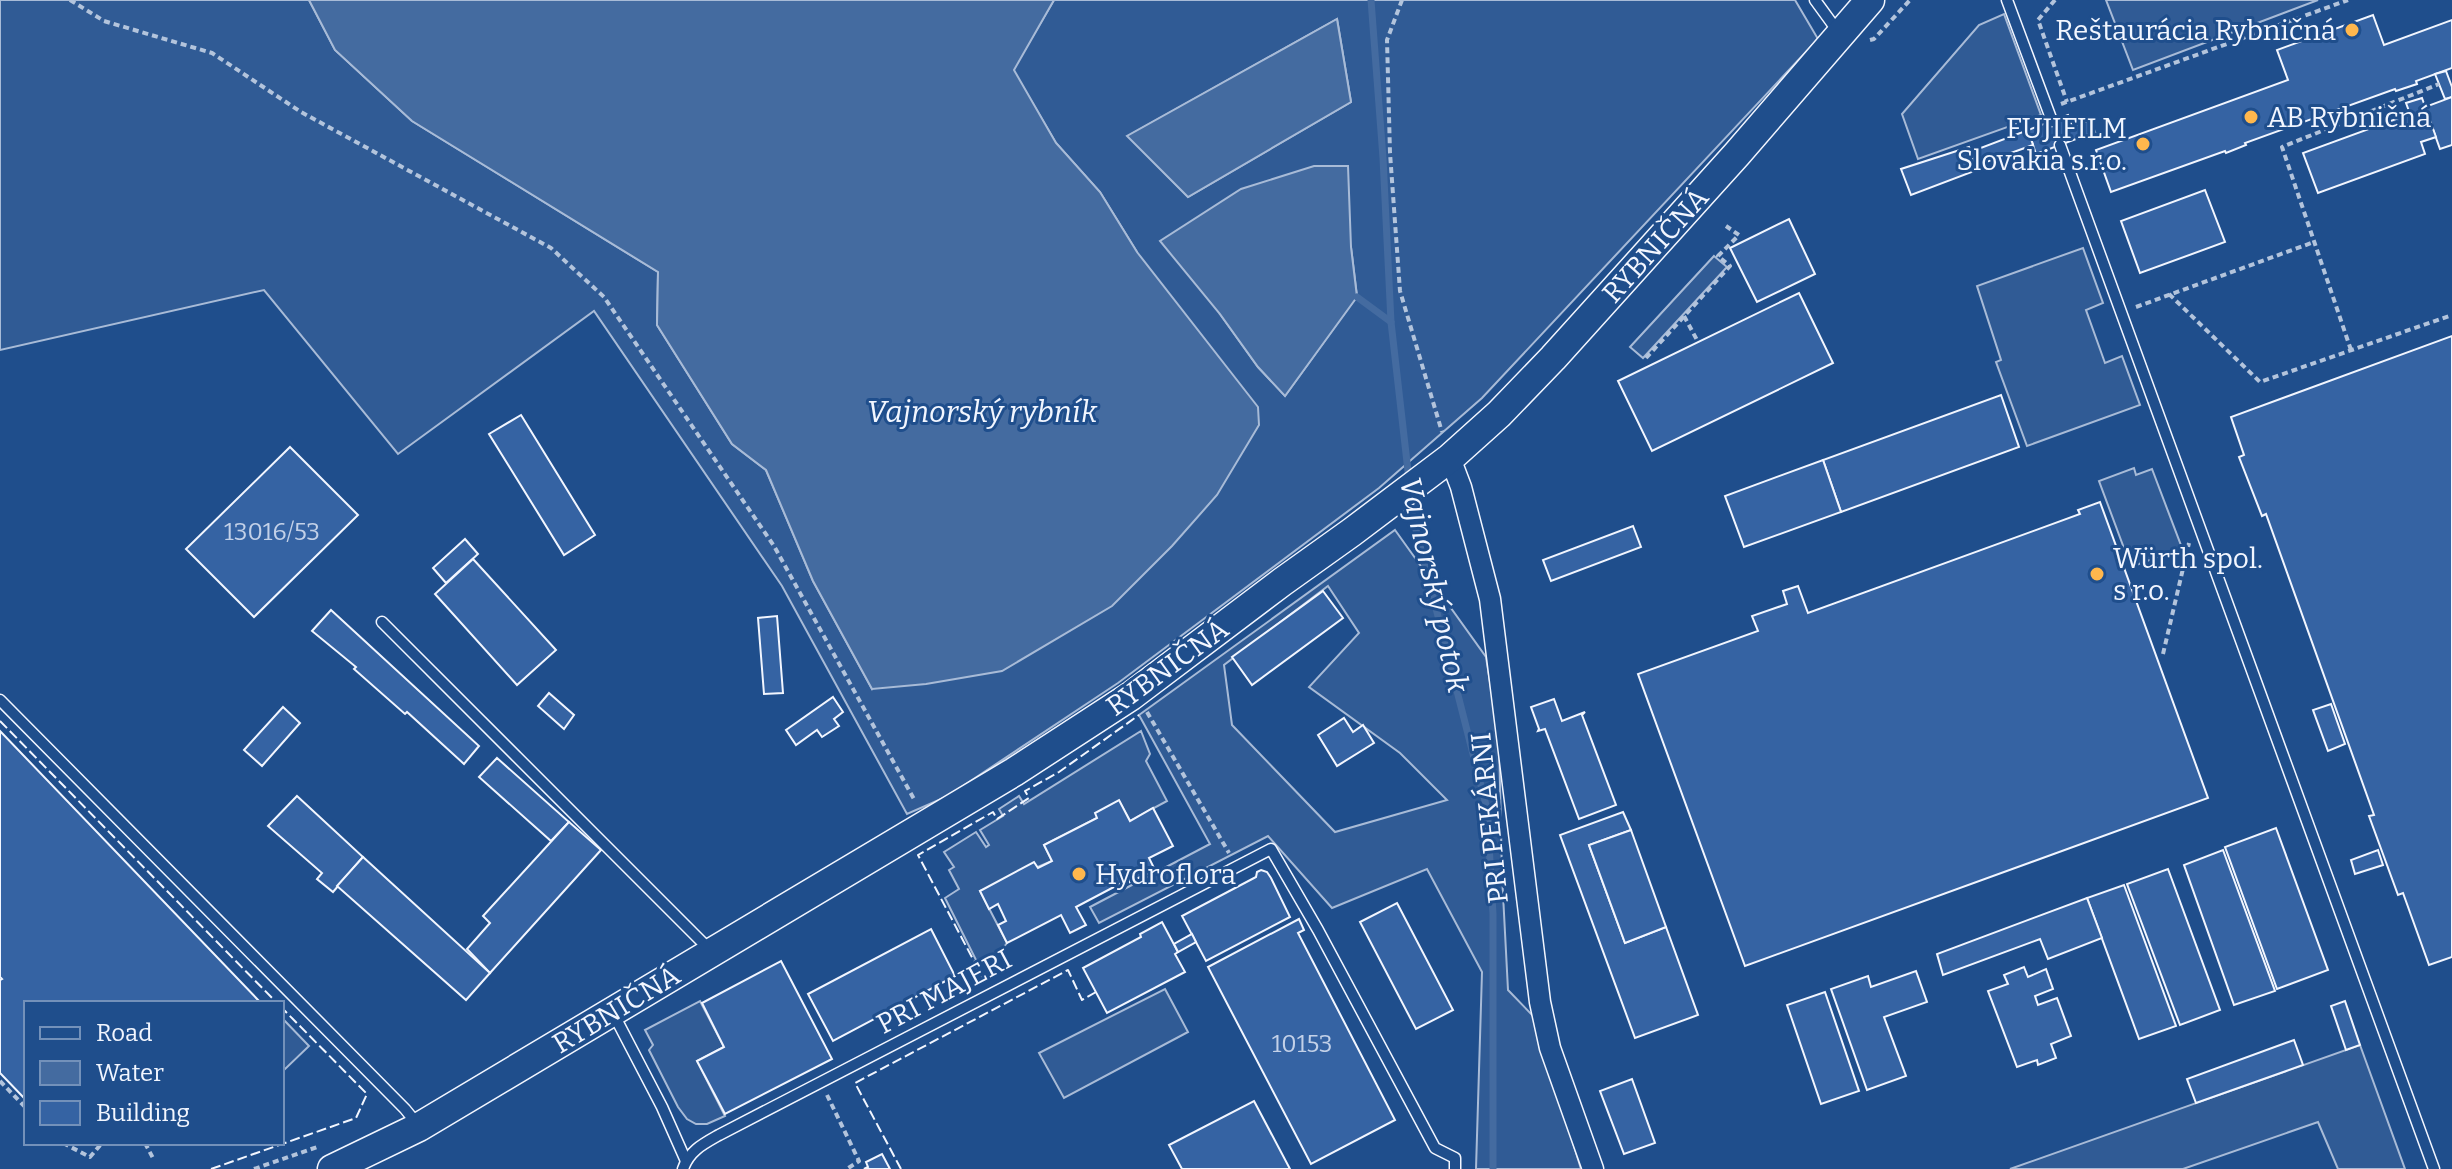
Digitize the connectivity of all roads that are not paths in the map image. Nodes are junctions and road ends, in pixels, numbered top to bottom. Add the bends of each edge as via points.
1 (1815, 0) edge
2 (1870, 0) edge
3 (2007, 0) edge
4 (1840, 35) junction
5 (2052, 121) dead end
6 (2060, 145) dead end
7 (1450, 458) junction
8 (382, 622) dead end
9 (0, 700) edge
10 (711, 952) junction
11 (612, 1011) junction
12 (419, 1127) junction
13 (685, 1165) edge
14 (332, 1169) edge
15 (1455, 1169) edge
16 (1593, 1169) edge
17 (2434, 1169) edge

1 - 4 lane
2 - 4 main road, RYBNIČNÁ
3 - 5 lane
4 - 7 main road, RYBNIČNÁ via 1553,358
6 - 17 lane
7 - 10 main road, RYBNIČNÁ via 1131,696 1014,772
7 - 16 street, PRI PEKÁRNI via 1492,611 1540,1002 1550,1048
8 - 10 lane
9 - 12 lane
10 - 11 main road, RYBNIČNÁ
11 - 12 main road, RYBNIČNÁ
11 - 13 lane via 662,1107
12 - 14 main road, RYBNIČNÁ
13 - 15 lane, PRI MAJERI via 696,1148 1271,849 1435,1148 1455,1158

